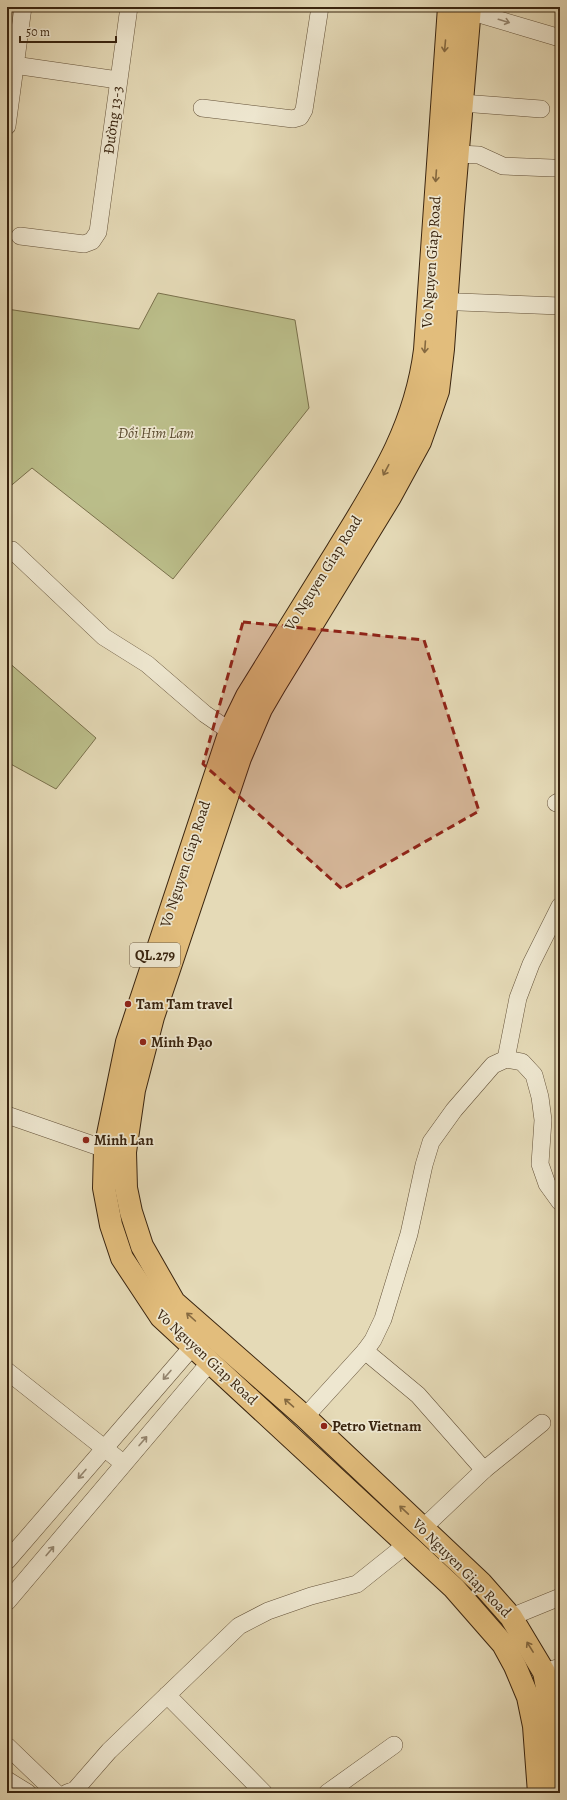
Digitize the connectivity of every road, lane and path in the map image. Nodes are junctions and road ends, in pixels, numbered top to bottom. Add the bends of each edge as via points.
1 (23, 7) edge
2 (129, 7) edge
3 (320, 7) edge
4 (460, 8) edge
5 (560, 38) edge
6 (11, 65) edge
7 (118, 80) junction
8 (462, 103) junction
9 (202, 108) dead end
10 (541, 109) dead end
11 (7, 126) edge
12 (458, 154) junction
13 (552, 168) dead end
14 (20, 236) dead end
15 (437, 301) junction
16 (560, 306) edge
17 (12, 550) dead end
18 (238, 737) junction
19 (560, 906) edge
20 (506, 1059) junction
21 (7, 1115) edge
22 (115, 1150) junction
23 (560, 1202) edge
24 (193, 1346) junction
25 (365, 1351) junction
26 (210, 1361) junction
27 (7, 1371) edge
28 (305, 1417) junction
29 (542, 1423) dead end
30 (105, 1447) junction
31 (123, 1463) junction
32 (484, 1470) junction
33 (423, 1528) junction
34 (407, 1544) junction
35 (10, 1558) edge
36 (33, 1572) junction
37 (560, 1597) edge
38 (7, 1602) edge
39 (511, 1617) junction
40 (552, 1669) edge
41 (167, 1695) junction
42 (394, 1745) dead end
43 (7, 1746) edge
44 (551, 1766) edge
45 (7, 1780) edge
46 (28, 1793) edge
47 (56, 1793) edge
48 (67, 1793) edge
49 (264, 1793) edge
50 (327, 1793) edge
51 (539, 1793) edge
52 (557, 1793) edge

1 - 6 street
2 - 7 street, Đường 13-3
3 - 9 street via 304,110 300,117 293,119
4 -> 5 street
4 - 8 highway, Vo Nguyen Giap Road / QL.279
4 -> 15 highway, Vo Nguyen Giap Road / QL.279
6 - 7 street
6 - 11 street
7 - 14 street, Đường 13-3 via 98,232 92,241 84,244
8 - 10 street
8 - 12 highway, Vo Nguyen Giap Road / QL.279
12 - 13 street via 479,155 503,166
12 - 15 highway, Vo Nguyen Giap Road / QL.279
15 - 16 street
15 - 18 highway, Vo Nguyen Giap Road / QL.279 via 443,349 438,391 420,442 390,497 261,709
17 - 18 street via 104,637 147,664 205,714
18 - 22 highway, Vo Nguyen Giap Road / QL.279
19 - 20 street via 531,964 518,998
20 - 23 street via 522,1062 534,1075 543,1120 540,1164 547,1184
20 - 25 street via 493,1065 454,1110 432,1142 424,1165 409,1234 383,1319
21 - 22 street
22 - 24 highway, Vo Nguyen Giap Road / QL.279 via 104,1188 111,1225 122,1258 161,1317
28 -> 22 highway, Vo Nguyen Giap Road / QL.279 via 174,1302 142,1246
24 - 26 highway, Vo Nguyen Giap Road / QL.279
24 -> 30 street
25 - 28 street
25 - 32 street via 418,1395
31 -> 26 street
26 - 34 highway, Vo Nguyen Giap Road / QL.279
27 - 30 street
33 -> 28 highway, Vo Nguyen Giap Road / QL.279
29 - 32 street
30 - 31 street
30 -> 35 street
36 -> 31 street
32 - 33 street
33 - 39 highway, Vo Nguyen Giap Road / QL.279 via 481,1583
34 - 41 street via 357,1584 268,1611 239,1626
34 - 44 highway, Vo Nguyen Giap Road / QL.279 via 454,1588 503,1644 528,1697 534,1726
35 - 36 street
36 - 38 street
37 - 39 street
40 -> 39 highway, Vo Nguyen Giap Road / QL.279
40 - 44 highway, Vo Nguyen Giap Road / QL.279 via 549,1698
41 - 48 street via 109,1751 75,1790
41 - 49 street
42 - 50 street
43 - 47 street
44 - 51 highway, Vo Nguyen Giap Road / QL.279
44 - 52 highway, Vo Nguyen Giap Road / QL.279
45 - 46 street

